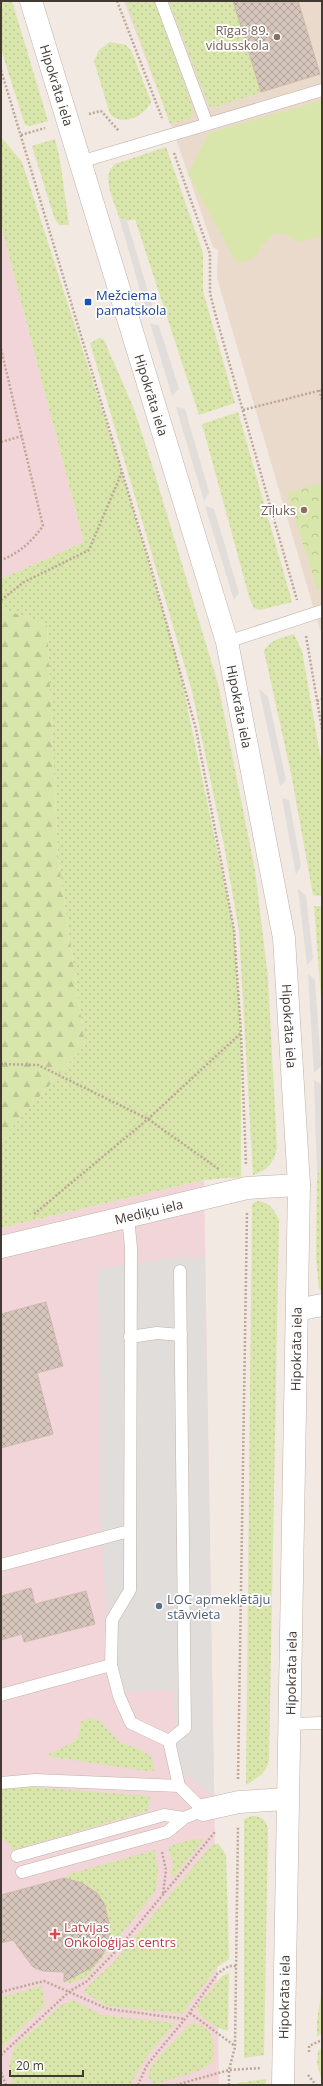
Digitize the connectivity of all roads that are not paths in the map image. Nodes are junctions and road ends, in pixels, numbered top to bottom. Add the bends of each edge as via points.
1 (31, 1) edge
2 (161, 1) edge
3 (322, 90) edge
4 (207, 124) junction
5 (80, 162) junction
6 (322, 611) edge
7 (227, 642) junction
8 (299, 1186) junction
9 (128, 1217) junction
10 (1, 1247) edge
11 (180, 1271) dead end
12 (322, 1305) edge
13 (297, 1310) junction
14 (181, 1335) junction
15 (130, 1337) junction
16 (129, 1530) junction
17 (1, 1565) edge
18 (111, 1665) junction
19 (1, 1695) edge
20 (322, 1723) edge
21 (290, 1724) junction
22 (169, 1741) junction
23 (1, 1783) edge
24 (180, 1786) junction
25 (287, 1799) junction
26 (194, 1814) junction
27 (18, 1856) dead end
28 (22, 1872) dead end
29 (283, 2085) edge

1 - 5 street, Hipokrāta iela
2 - 4 lane
3 - 4 lane
4 - 5 lane
5 - 7 street, Hipokrāta iela
6 - 7 lane
7 - 8 street, Hipokrāta iela via 284,938
8 - 9 street, Mediķu iela via 247,1188
8 - 13 street, Hipokrāta iela
9 - 10 street, Mediķu iela
9 - 15 lane via 131,1248
11 - 14 lane
12 - 13 street
13 - 21 street, Hipokrāta iela
14 - 15 lane via 157,1333
14 - 22 lane via 185,1728
15 - 16 lane
16 - 17 lane
16 - 18 lane via 130,1590 112,1620
18 - 19 lane
18 - 22 lane via 119,1696 131,1723
20 - 21 lane
21 - 25 street, Hipokrāta iela
22 - 24 lane
23 - 24 lane via 35,1780
24 - 26 lane
25 - 26 street via 239,1802
25 - 29 street, Hipokrāta iela
26 - 27 lane via 164,1815
26 - 28 lane via 167,1832

